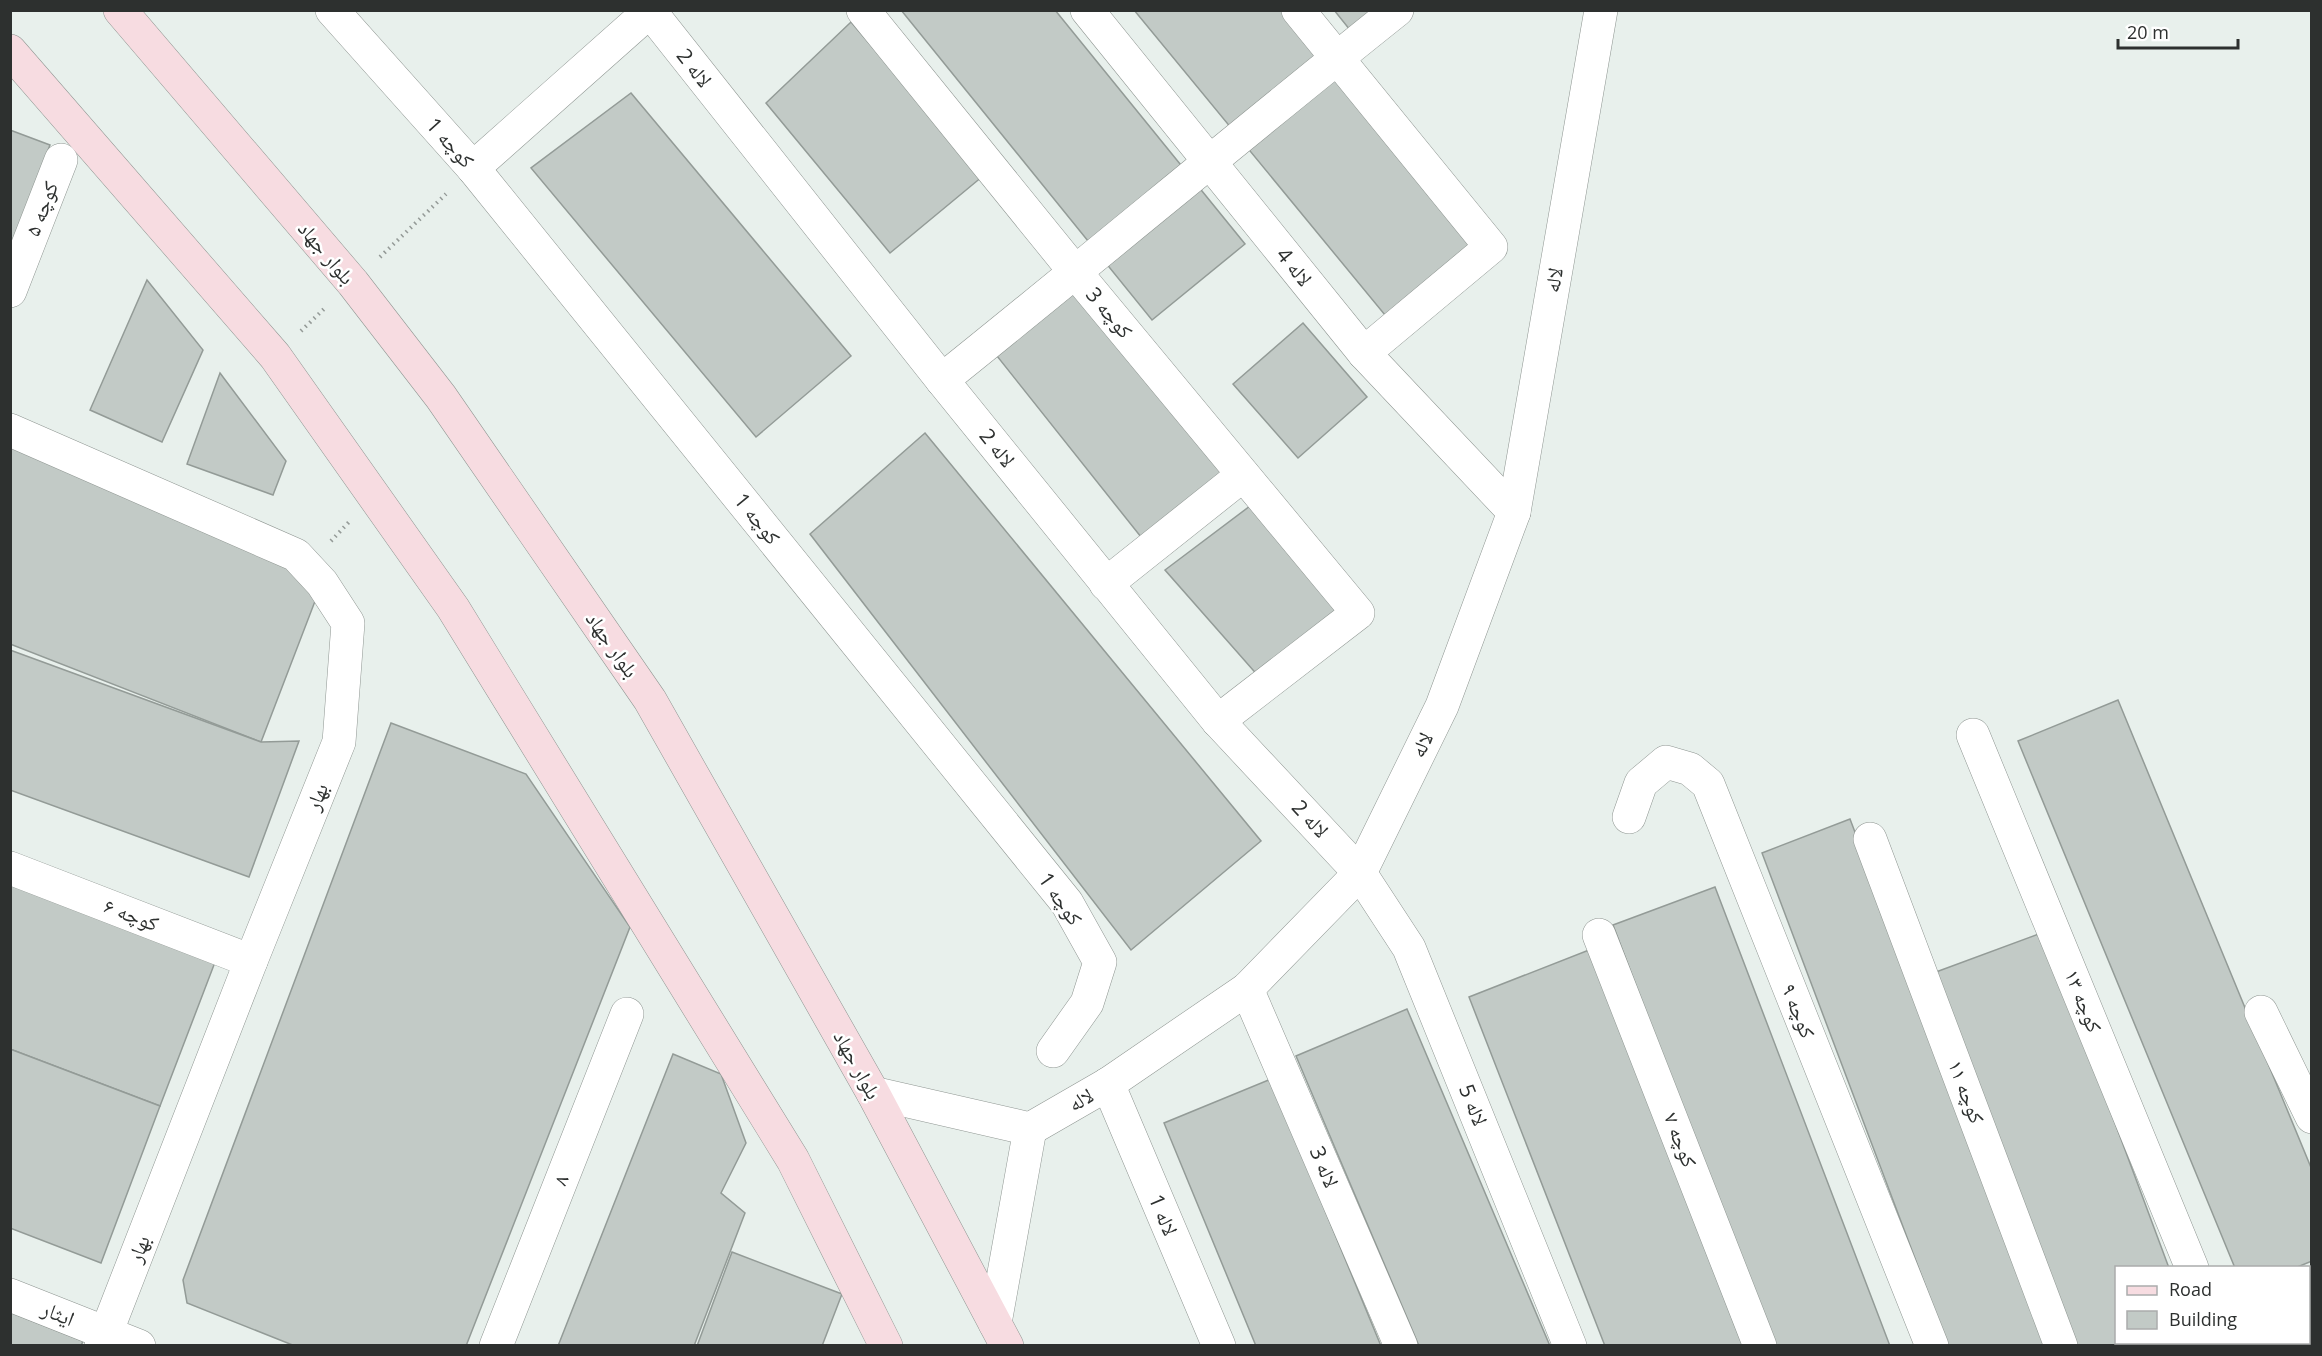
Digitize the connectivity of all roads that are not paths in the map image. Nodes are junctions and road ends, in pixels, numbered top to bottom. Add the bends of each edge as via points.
1 (120, 10) edge
2 (332, 10) edge
3 (863, 10) edge
4 (1087, 10) edge
5 (1298, 10) edge
6 (1397, 10) edge
7 (1600, 10) edge
8 (650, 11) edge
9 (10, 51) edge
10 (1338, 58) junction
11 (61, 160) dead end
12 (1209, 163) junction
13 (473, 168) junction
14 (1076, 273) junction
15 (10, 291) edge
16 (1364, 353) junction
17 (942, 380) junction
18 (10, 430) edge
19 (1243, 476) junction
20 (1514, 512) junction
21 (1106, 584) junction
22 (1218, 721) junction
23 (1973, 735) dead end
24 (1629, 817) dead end
25 (1870, 839) dead end
26 (10, 868) edge
27 (1360, 873) junction
28 (1599, 935) dead end
29 (250, 961) junction
30 (1247, 989) junction
31 (2261, 1012) dead end
32 (627, 1014) dead end
33 (1053, 1051) dead end
34 (1108, 1084) junction
35 (873, 1093) junction
36 (2312, 1117) edge
37 (1030, 1129) junction
38 (2191, 1266) edge
39 (10, 1295) edge
40 (1001, 1334) edge
41 (104, 1339) edge
42 (139, 1346) edge
43 (496, 1346) edge
44 (886, 1346) edge
45 (1219, 1346) edge
46 (1401, 1346) edge
47 (1570, 1346) edge
48 (1760, 1346) edge
49 (1932, 1346) edge
50 (2061, 1346) edge

1 - 35 main road, بلوار جهاد via 352,283 441,397 650,700
2 - 13 street, کوچه 1
3 - 14 street, کوچه 3
4 - 12 street, لاله 4
5 - 10 street
6 - 10 street
7 - 20 street, لاله
8 - 13 street
8 - 17 street, لاله 2
9 - 44 main road via 275,356 453,608 793,1160
10 - 12 street
10 - 16 street via 1491,247
11 - 15 street, کوچه ۵
12 - 14 street
12 - 16 street, لاله 4
13 - 33 street, کوچه 1 via 1067,903 1100,962 1087,1003
14 - 17 street
14 - 19 street, کوچه 3
16 - 20 street, لاله 4
17 - 21 street, لاله 2
18 - 29 street, بهار via 296,555 322,583 348,623 339,742
19 - 21 street
19 - 22 street, کوچه 3 via 1358,614
20 - 27 street, لاله via 1442,706
21 - 22 street, لاله 2
22 - 27 street, لاله 2
23 - 38 street, کوچه ۱۳
24 - 49 street, کوچه ۹ via 1641,783 1666,762 1690,769 1707,784
25 - 50 street, کوچه ۱۱
26 - 29 street, کوچه ۶
27 - 30 street, لاله
27 - 47 street, لاله 5 via 1409,948
28 - 48 street, کوچه ۷
29 - 41 street, بهار
30 - 34 street, لاله
30 - 46 street, لاله 3
31 - 36 street
32 - 43 street, ۸
34 - 37 street, لاله
34 - 45 street, لاله 1
35 - 37 street
35 - 40 main road, بلوار جهاد
37 - 40 street
39 - 41 street, ایثار
41 - 42 street, ایثار

